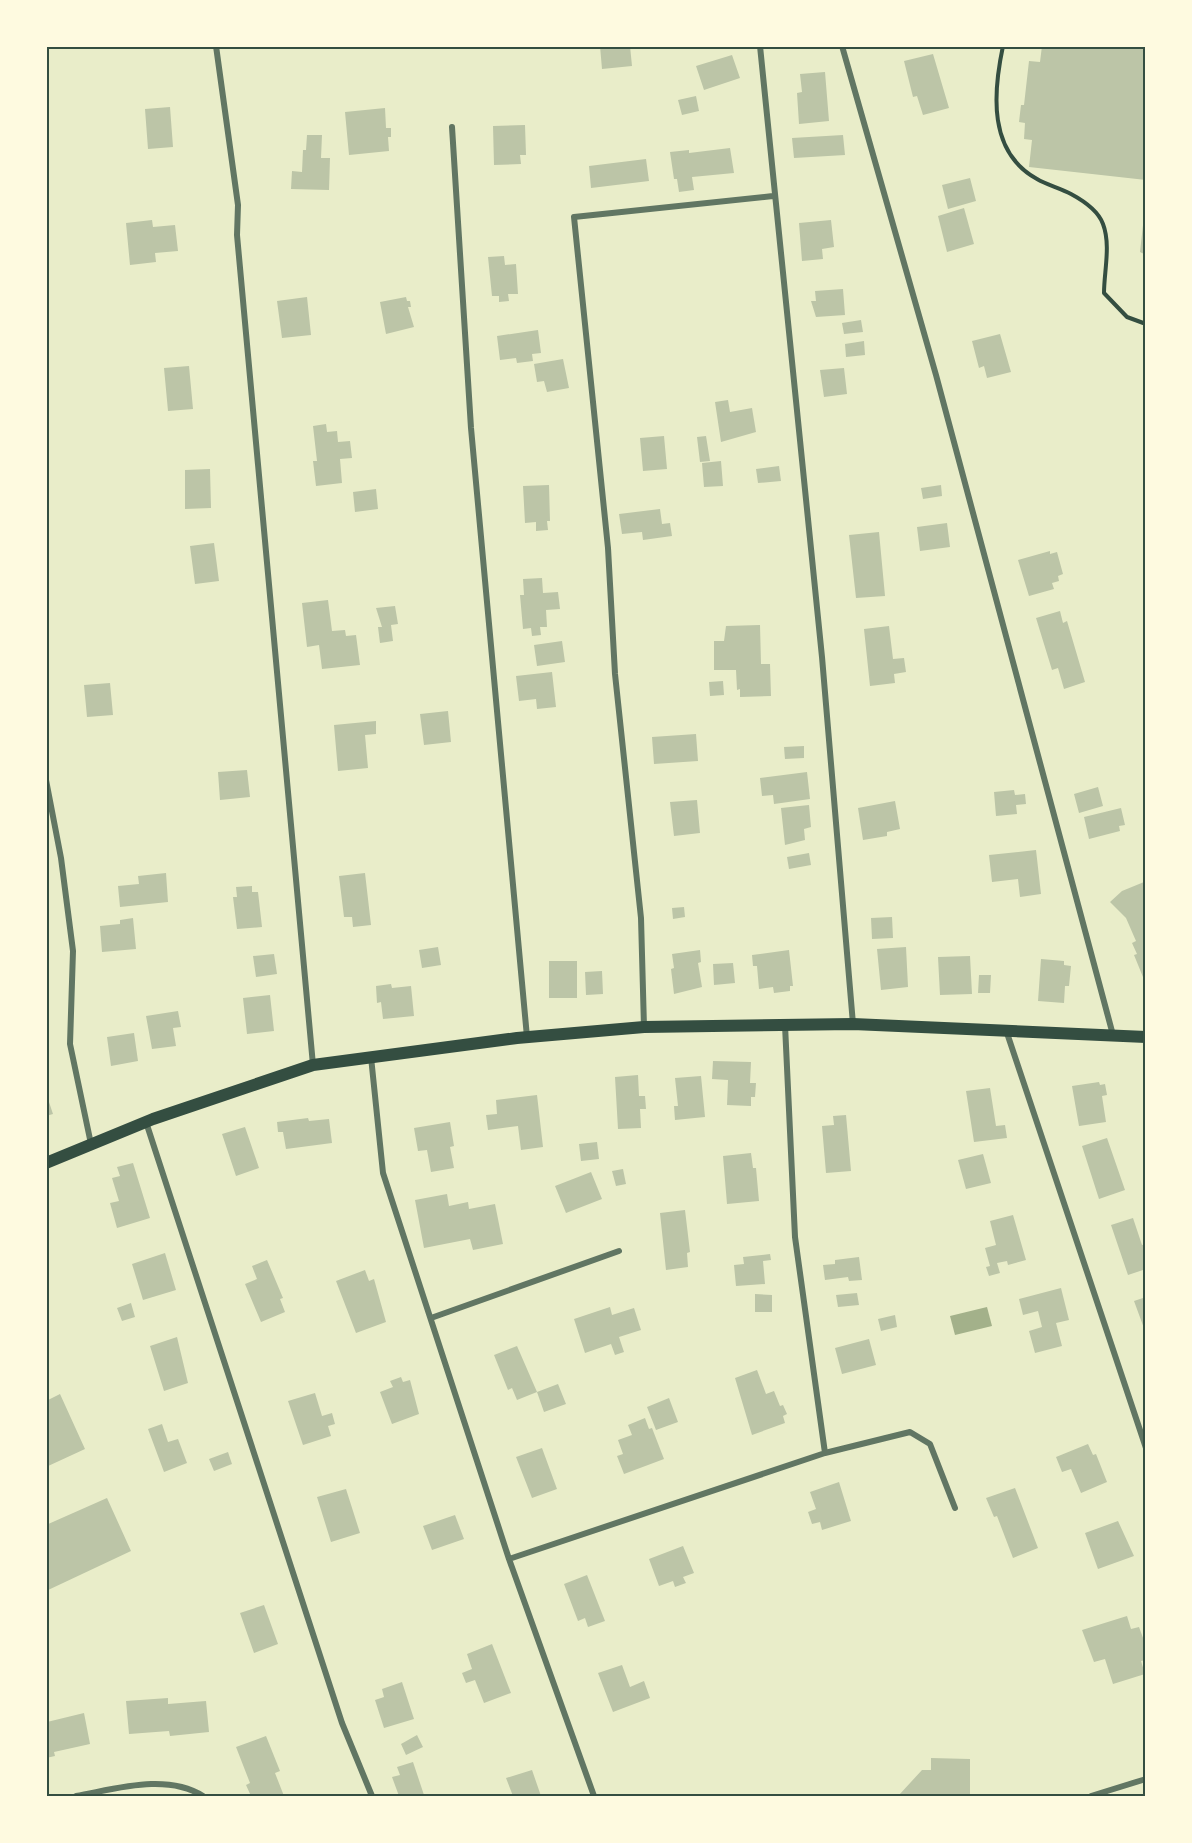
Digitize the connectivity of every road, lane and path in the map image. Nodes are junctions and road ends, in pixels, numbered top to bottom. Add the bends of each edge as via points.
1 (216, 46) edge
2 (760, 46) edge
3 (842, 46) edge
4 (1003, 46) edge
5 (452, 127) dead end
6 (773, 196) junction
7 (1146, 324) edge
8 (46, 780) edge
9 (785, 1024) junction
10 (853, 1024) junction
11 (644, 1028) junction
12 (1006, 1030) junction
13 (1113, 1035) junction
14 (527, 1037) junction
15 (1146, 1037) edge
16 (371, 1056) junction
17 (313, 1065) junction
18 (145, 1122) junction
19 (91, 1144) junction
20 (46, 1163) edge
21 (619, 1251) dead end
22 (431, 1318) junction
23 (1146, 1448) edge
24 (825, 1453) junction
25 (956, 1508) dead end
26 (509, 1559) junction
27 (1146, 1779) edge
28 (76, 1797) edge
29 (203, 1797) edge
30 (372, 1797) edge
31 (594, 1797) edge
32 (1091, 1797) edge

1 - 17 street via 238,205 237,235
2 - 6 street
3 - 13 street via 936,375
4 - 7 path via 997,82 1002,142 1017,164 1035,178 1084,201 1095,212 1106,231 1104,293 1127,318
5 - 14 street via 471,428
6 - 10 street via 822,657
6 - 11 street via 574,217 641,918
8 - 19 street via 73,951 70,1044
9 - 10 main road
9 - 11 main road
9 - 24 street via 795,1237
10 - 12 main road
11 - 14 main road
12 - 13 main road
12 - 23 street
13 - 15 main road
14 - 16 main road
16 - 17 main road
16 - 22 street via 383,1173
17 - 18 main road
18 - 19 main road
18 - 30 street via 342,1723
19 - 20 main road
21 - 22 street
22 - 26 street
24 - 25 street via 910,1432 930,1444
24 - 26 street
26 - 31 street
27 - 32 street
28 - 29 street via 157,1784 180,1786

